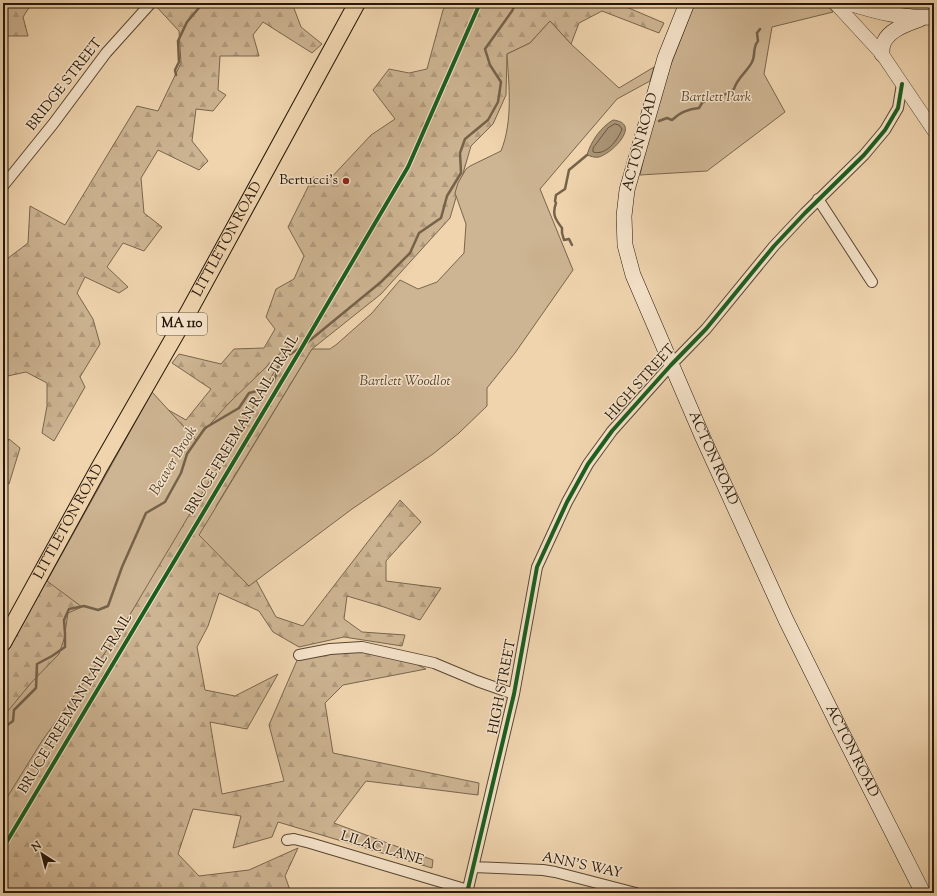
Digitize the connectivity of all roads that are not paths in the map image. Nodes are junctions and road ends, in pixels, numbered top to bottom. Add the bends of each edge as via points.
1 (151, 3) edge
2 (357, 3) edge
3 (687, 3) edge
4 (835, 3) edge
5 (849, 3) edge
6 (928, 17) edge
7 (882, 54) junction
8 (902, 84) junction
9 (934, 131) edge
10 (3, 186) edge
11 (818, 199) junction
12 (872, 282) dead end
13 (671, 365) junction
14 (3, 643) edge
15 (299, 655) dead end
16 (514, 694) junction
17 (287, 840) dead end
18 (473, 868) junction
19 (468, 891) edge
20 (636, 893) edge
21 (923, 893) edge

1 - 10 street, BRIDGE STREET via 106,53
2 - 14 main road, LITTLETON ROAD / MA 110 via 189,311
3 - 13 main road, ACTON ROAD via 665,58 627,190 624,216 625,245 633,275
4 - 7 street
5 - 6 main road via 868,10 910,18
6 - 7 main road via 899,28 889,35 883,43
7 - 8 street
8 - 9 street
8 - 11 street, HIGH STREET via 898,108 886,130
11 - 12 street
11 - 13 street, HIGH STREET via 774,246 706,329
13 - 16 street, HIGH STREET via 612,431 588,464 550,536 537,566
13 - 21 main road, ACTON ROAD via 786,620
15 - 16 street via 330,649 362,647 434,662
16 - 18 street, HIGH STREET
17 - 19 street, LILAC LANE via 310,843
18 - 19 street, HIGH STREET
18 - 20 street, ANN'S WAY via 543,870

